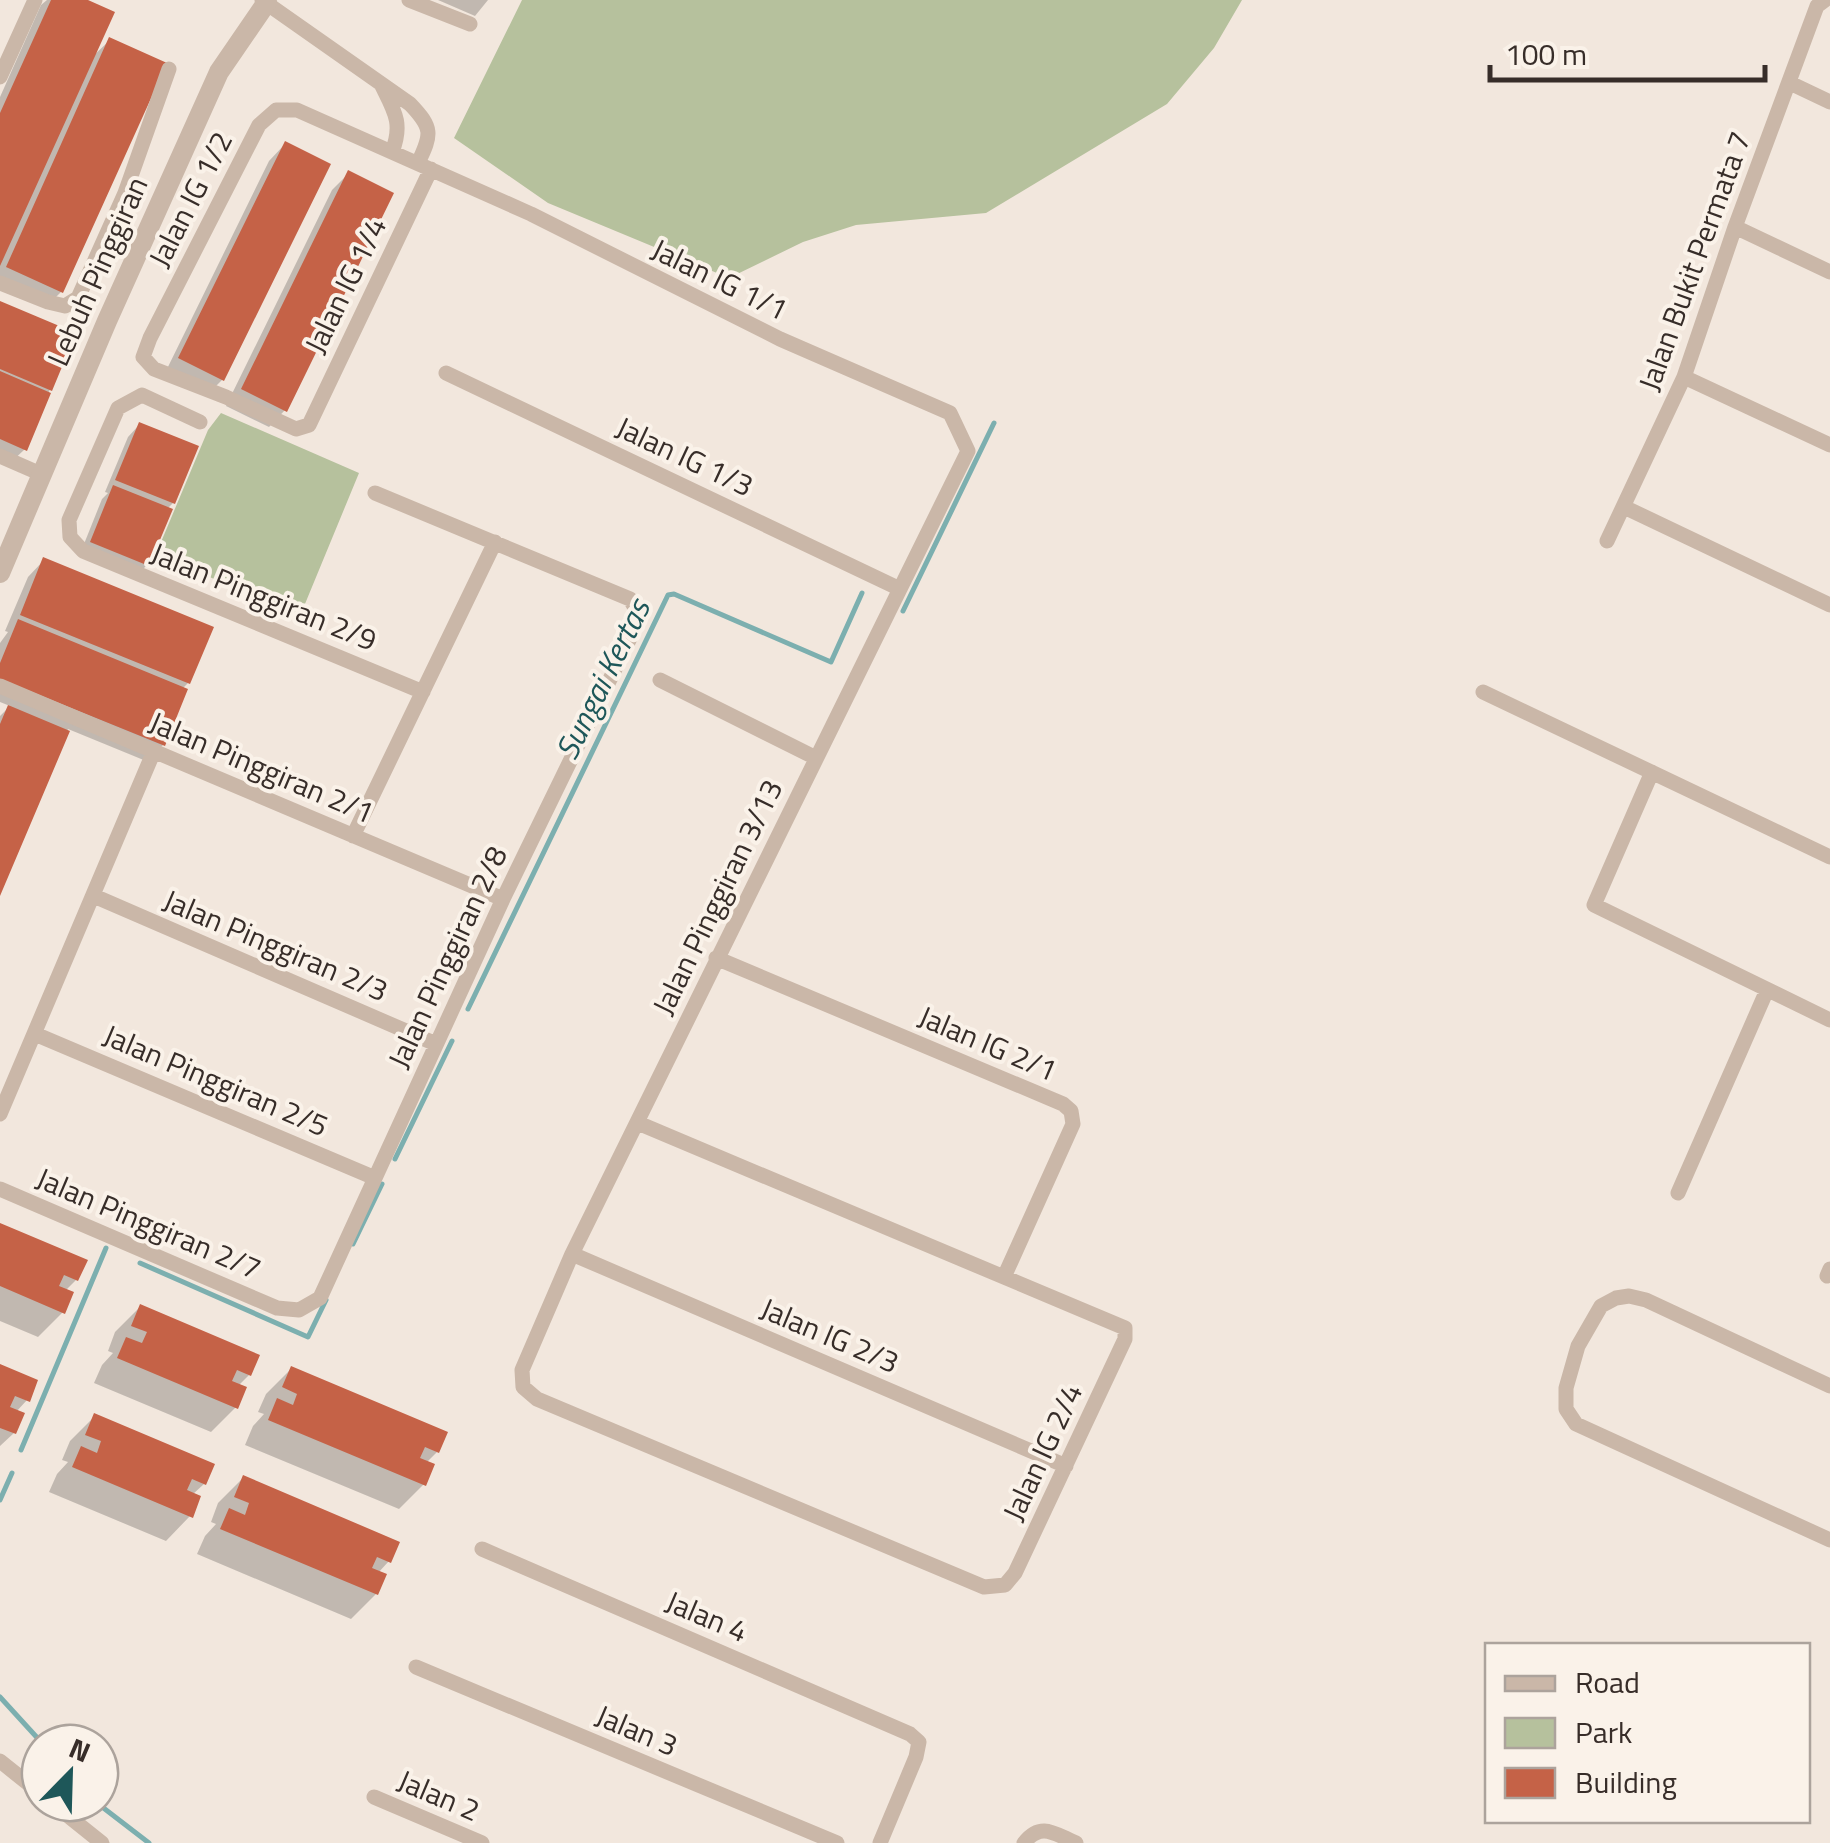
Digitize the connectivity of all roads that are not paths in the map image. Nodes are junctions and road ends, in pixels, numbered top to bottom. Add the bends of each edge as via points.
1 (35, 0) edge
2 (408, 0) edge
3 (1825, 0) edge
4 (271, 2) edge
5 (470, 24) dead end
6 (169, 70) dead end
7 (0, 77) edge
8 (380, 83) junction
9 (1790, 83) junction
10 (1830, 102) edge
11 (297, 110) joint
12 (392, 152) junction
13 (425, 166) junction
14 (1736, 227) junction
15 (1830, 272) edge
16 (0, 282) edge
17 (446, 373) dead end
18 (1684, 377) junction
19 (200, 422) dead end
20 (308, 426) joint
21 (1830, 445) edge
22 (968, 451) joint
23 (0, 456) edge
24 (42, 474) junction
25 (375, 493) dead end
26 (1624, 507) junction
27 (1607, 540) dead end
28 (495, 542) junction
29 (0, 572) edge
30 (900, 588) junction
31 (1830, 605) edge
32 (660, 680) dead end
33 (1, 689) edge
34 (423, 692) junction
35 (1483, 692) dead end
36 (154, 751) junction
37 (816, 758) junction
38 (1652, 772) junction
39 (354, 836) junction
40 (1830, 857) edge
41 (94, 896) junction
42 (502, 899) junction
43 (716, 958) junction
44 (1768, 990) junction
45 (1830, 1020) edge
46 (35, 1034) junction
47 (436, 1044) junction
48 (0, 1114) edge
49 (638, 1123) junction
50 (375, 1178) junction
51 (0, 1189) edge
52 (1678, 1193) dead end
53 (572, 1254) junction
54 (1004, 1277) junction
55 (277, 1308) joint
56 (522, 1370) joint
57 (1830, 1386) edge
58 (1066, 1466) junction
59 (1830, 1540) edge
60 (482, 1549) dead end
61 (416, 1667) dead end
62 (0, 1761) edge
63 (20, 1777) edge
64 (374, 1797) dead end
65 (77, 1823) edge
66 (102, 1843) edge
67 (482, 1843) edge
68 (838, 1843) edge
69 (880, 1843) edge
70 (1024, 1843) edge
71 (1076, 1843) edge

1 - 7 street
2 - 5 street
3 - 9 street, Jalan Bukit Permata 7 via 1817,6
4 - 8 street
4 - 24 street, Lebuh Pinggiran via 219,72
6 - 16 street via 78,298 65,306
8 - 12 street via 398,125
8 - 13 street, Jalan IG 1/4 via 424,119
9 - 10 street
9 - 14 street, Jalan Bukit Permata 7
11 - 12 street, Jalan IG 1/1
11 - 20 street, Jalan IG 1/2 via 276,110 259,125 143,357 154,369 296,429
12 - 13 street, Jalan IG 1/1
13 - 20 street, Jalan IG 1/4
13 - 22 street, Jalan IG 1/1 via 780,340 950,413
14 - 15 street
14 - 18 street, Jalan Bukit Permata 7
17 - 30 street, Jalan IG 1/3
18 - 21 street
18 - 26 street, Jalan Bukit Permata 7
19 - 34 street, Jalan Pinggiran 2/9 via 142,395 118,408 69,520 70,538 83,550
22 - 30 street, Jalan Pinggiran 3/13
23 - 24 street
24 - 29 street, Lebuh Pinggiran
25 - 28 street
26 - 27 street, Jalan Bukit Permata 7
26 - 31 street
28 - 34 street
28 - 42 street, Jalan Pinggiran 2/8 via 630,599 638,613
30 - 37 street, Jalan Pinggiran 3/13
32 - 37 street
33 - 36 street, Jalan Pinggiran 2/1
34 - 39 street
35 - 38 street
36 - 39 street, Jalan Pinggiran 2/1
36 - 41 street
37 - 43 street, Jalan Pinggiran 3/13
38 - 40 street
38 - 44 street via 1594,905
39 - 42 street, Jalan Pinggiran 2/1
41 - 46 street
41 - 47 street, Jalan Pinggiran 2/3
42 - 47 street, Jalan Pinggiran 2/8
43 - 49 street, Jalan Pinggiran 3/13
43 - 54 street, Jalan IG 2/1 via 1070,1111 1072,1124
44 - 45 street
44 - 52 street
46 - 48 street
46 - 50 street, Jalan Pinggiran 2/5
47 - 50 street, Jalan Pinggiran 2/8
49 - 53 street, Jalan Pinggiran 3/13
49 - 54 street, Jalan IG 2/4
50 - 55 street, Jalan Pinggiran 2/8 via 320,1298 299,1310
51 - 55 street, Jalan Pinggiran 2/7
53 - 56 street, Jalan Pinggiran 3/13
53 - 58 street, Jalan IG 2/3
54 - 58 street, Jalan IG 2/4 via 1125,1328
56 - 58 street, Jalan IG 2/4 via 524,1387 536,1399 984,1587 1005,1585 1015,1573
57 - 59 street via 1629,1296 1601,1306 1578,1346 1566,1388 1566,1409 1576,1424
60 - 69 street, Jalan 4 via 910,1734 918,1742 916,1757
61 - 68 street, Jalan 3
62 - 63 street
64 - 67 street, Jalan 2
65 - 66 street
70 - 71 street via 1045,1830

